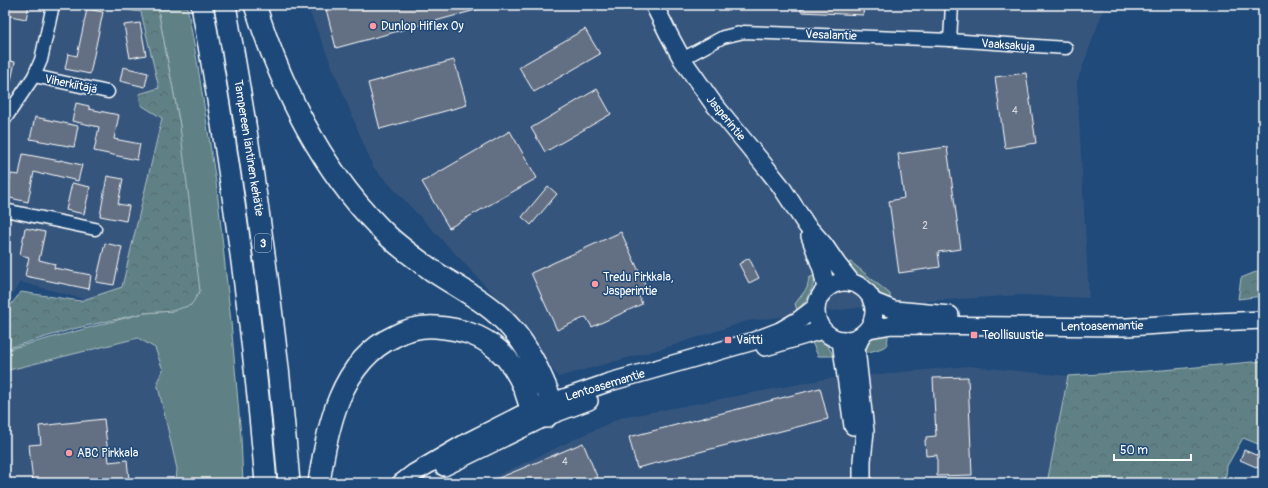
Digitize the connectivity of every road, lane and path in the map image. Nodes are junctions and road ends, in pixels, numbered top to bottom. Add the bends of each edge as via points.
1 (53, 5) edge
2 (202, 5) edge
3 (225, 5) edge
4 (255, 5) edge
5 (654, 5) edge
6 (952, 5) edge
7 (950, 40) junction
8 (1066, 48) dead end
9 (682, 59) junction
10 (34, 76) junction
11 (108, 92) dead end
12 (5, 119) edge
13 (5, 210) edge
14 (807, 226) junction
15 (95, 229) dead end
16 (852, 283) junction
17 (826, 289) junction
18 (872, 301) junction
19 (816, 307) junction
20 (1263, 320) edge
21 (1192, 323) junction
22 (822, 330) junction
23 (866, 332) junction
24 (841, 341) junction
25 (544, 409) junction
26 (261, 425) junction
27 (862, 461) junction
28 (257, 483) edge
29 (266, 483) edge
30 (289, 483) edge
31 (319, 483) edge
32 (401, 483) edge
33 (414, 483) edge
34 (862, 483) edge

1 - 10 street via 41,60
2 - 26 highway, Tampereen läntinen kehätie / 3 via 220,106 238,234
3 - 30 highway, Tampereen läntinen kehätie / 3 via 262,238 284,416
4 - 25 highway via 267,44 318,150 371,219 389,237 433,271 498,314 512,328 542,378
5 - 9 main road, Jasperintie
6 - 7 street
7 - 8 street, Vaaksakuja
7 - 9 street, Vesalantie via 744,32 723,37
9 - 14 main road, Jasperintie via 713,103 780,185
10 - 11 street, Viherkiitäjä
10 - 12 street
13 - 15 street
14 - 16 main road, Jasperintie
14 - 17 main road, Jasperintie
16 - 17 main road via 842,282
16 - 18 main road via 862,288
17 - 19 main road
18 - 21 main road, Lentoasemantie via 894,310 938,314 1127,318
18 - 23 main road via 873,320
19 - 22 main road via 818,323
19 - 25 main road, Lentoasemantie via 780,331 610,382
20 - 21 main road, Lentoasemantie
21 - 23 main road, Lentoasemantie via 1127,327 892,325
22 - 24 main road
22 - 25 main road, Lentoasemantie
23 - 24 main road via 856,339
23 - 27 main road via 856,348 865,431
24 - 27 main road via 854,432
25 - 31 highway via 522,384 507,360 486,341 461,330 447,328 419,328 404,332 367,354 348,380 332,422
25 - 32 main road, Lentoasemantie via 467,442
25 - 33 main road, Lentoasemantie via 492,443
26 - 28 highway
26 - 29 highway, Tampereen läntinen kehätie / 3
27 - 34 main road

